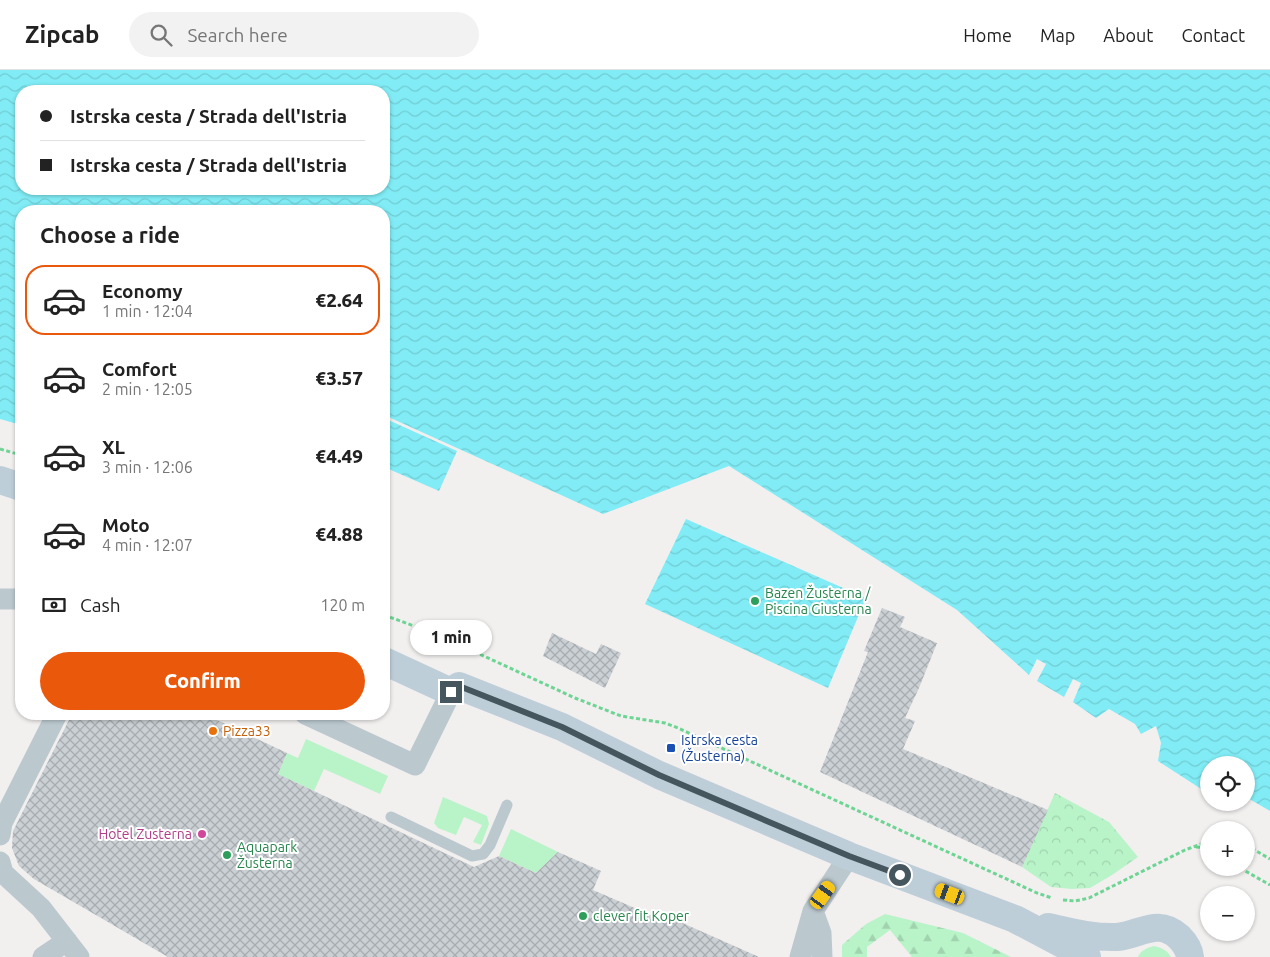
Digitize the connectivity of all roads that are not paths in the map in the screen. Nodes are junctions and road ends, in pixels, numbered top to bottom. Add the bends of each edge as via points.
1 (0, 480) edge
2 (15, 485) edge
3 (0, 599) edge
4 (15, 599) edge
5 (390, 665) edge
6 (451, 692) junction
7 (54, 720) edge
8 (318, 720) edge
9 (507, 806) dead end
10 (391, 817) dead end
11 (0, 835) edge
12 (849, 856) junction
13 (0, 862) edge
14 (813, 911) junction
15 (1015, 919) junction
16 (1127, 946) edge
17 (73, 949) edge
18 (42, 957) edge
19 (800, 957) edge
20 (822, 957) edge
21 (1087, 957) edge
22 (1190, 957) edge

1 - 2 street
3 - 4 street
5 - 6 street
6 - 8 street via 416,765
6 - 12 street via 459,686 562,727 659,775
7 - 11 street via 2,823
9 - 10 lane via 490,845 483,854 472,856
12 - 14 street
12 - 15 street
13 - 17 street via 3,873 41,908
14 - 19 street
14 - 20 street via 821,933
15 - 16 street via 1072,932 1117,937
15 - 21 street
16 - 22 street via 1144,929 1155,927 1176,935 1185,943
17 - 18 street

